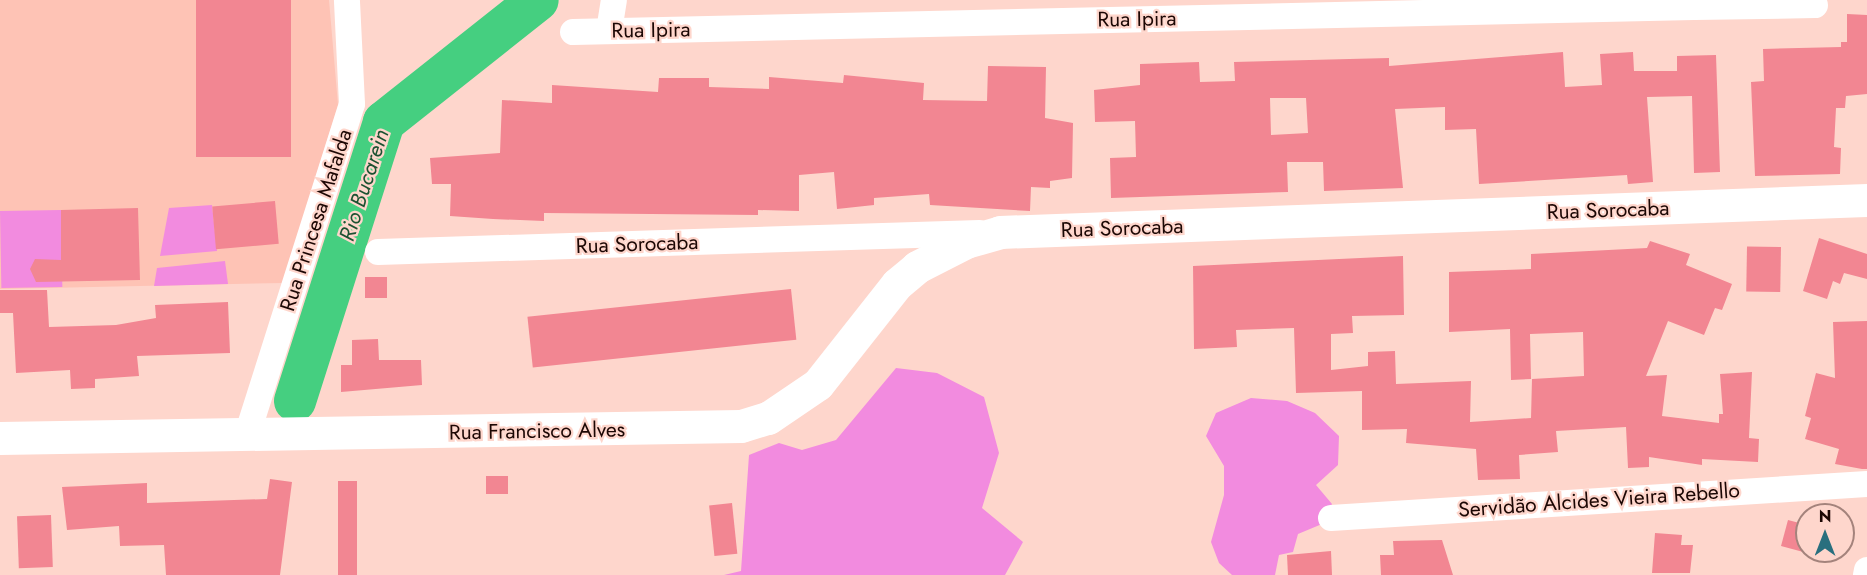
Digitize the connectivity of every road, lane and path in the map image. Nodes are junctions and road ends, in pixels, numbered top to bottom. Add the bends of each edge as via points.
1 (347, 0) edge
2 (614, 0) edge
3 (1694, 4) edge
4 (1815, 5) dead end
5 (609, 31) junction
6 (573, 32) dead end
7 (1867, 200) edge
8 (1000, 232) junction
9 (378, 252) dead end
10 (247, 435) junction
11 (0, 438) edge
12 (1867, 484) edge
13 (1331, 518) dead end
14 (1867, 570) edge
15 (1866, 575) edge

1 - 10 street, Rua Princesa Mafalda via 352,104
2 - 5 street
3 - 4 street, Rua Ipira
3 - 5 street, Rua Ipira
5 - 6 street, Rua Ipira
7 - 8 main road, Rua Sorocaba
8 - 9 street, Rua Sorocaba
8 - 10 main road, Rua Francisco Alves via 966,242 917,267 897,284 818,384 759,421 708,429
10 - 11 main road, Rua Francisco Alves
12 - 13 street, Servidão Alcides Vieira Rebello
14 - 15 street

